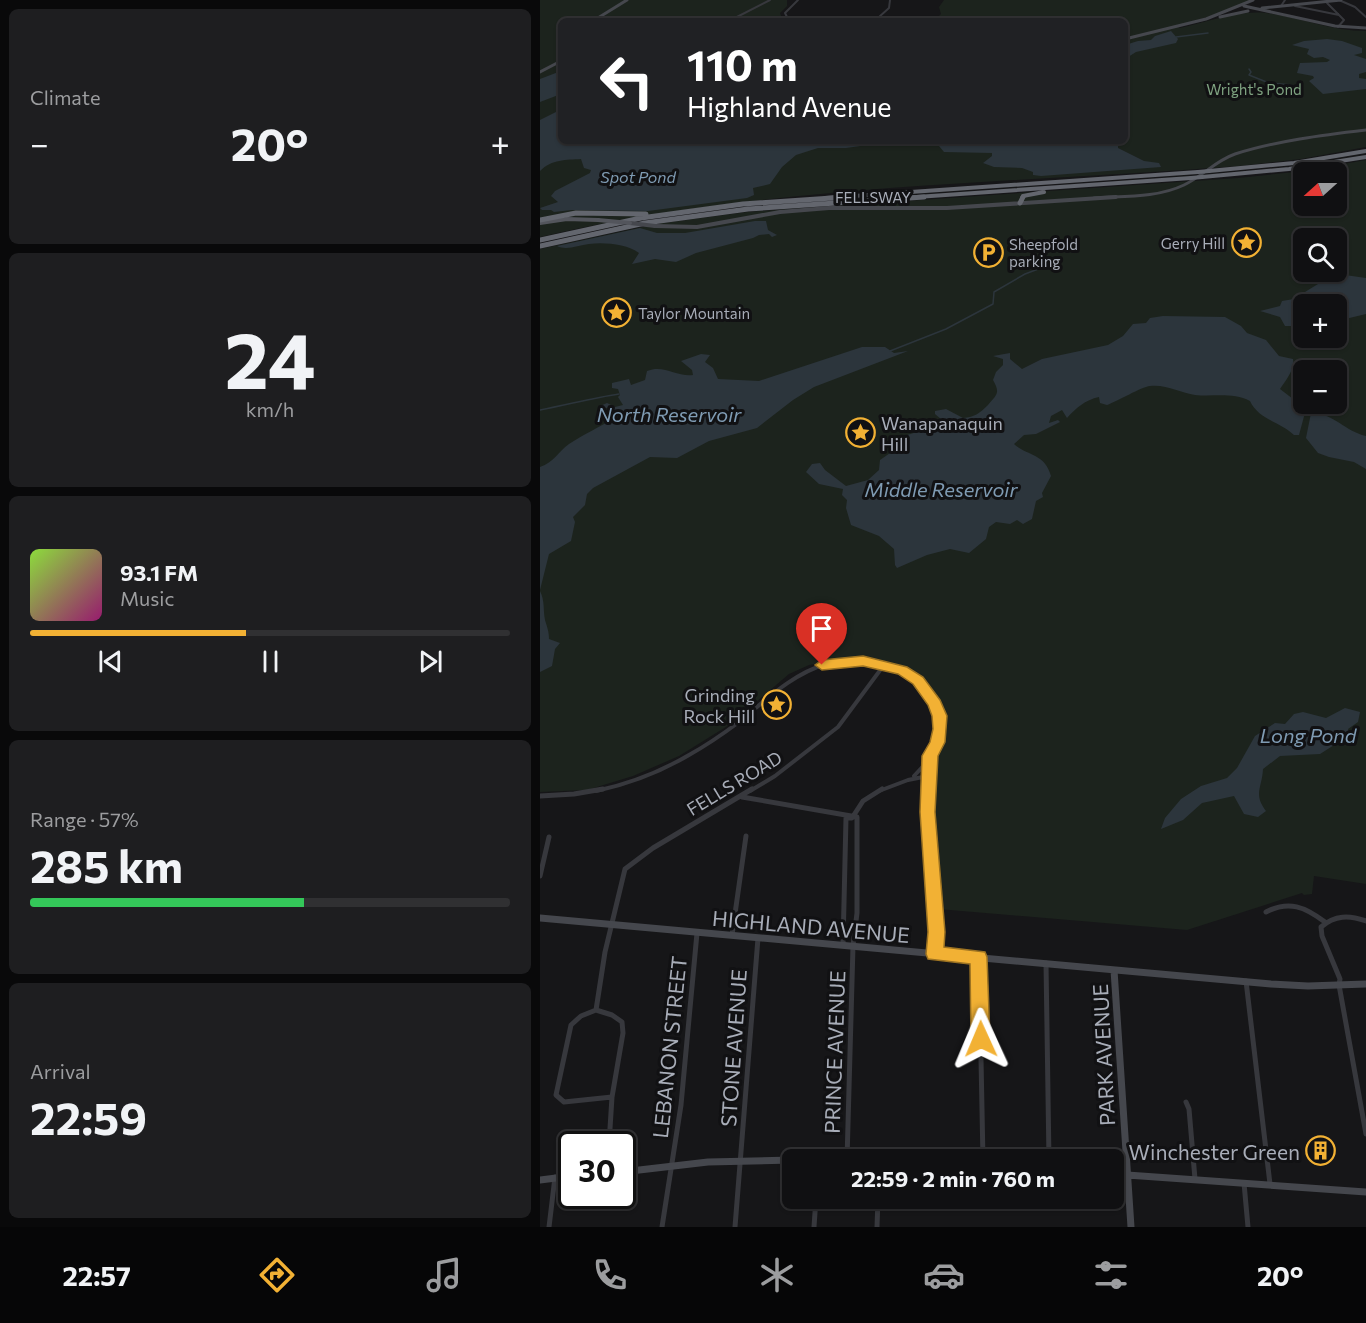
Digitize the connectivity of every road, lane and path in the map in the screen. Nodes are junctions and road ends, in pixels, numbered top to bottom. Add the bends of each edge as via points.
1 (627, 0) edge
2 (770, 0) edge
3 (798, 0) edge
4 (890, 0) edge
5 (1253, 0) edge
6 (1285, 0) edge
7 (1340, 0) edge
8 (1327, 3) junction
9 (1281, 6) junction
10 (1295, 6) junction
11 (1239, 7) junction
12 (1251, 9) junction
13 (1258, 9) junction
14 (1336, 12) junction
15 (1275, 13) junction
16 (1330, 14) junction
17 (1340, 15) junction
18 (1366, 16) edge
19 (598, 18) edge
20 (735, 18) edge
21 (788, 18) edge
22 (880, 18) edge
23 (1338, 27) junction
24 (1170, 28) junction
25 (1366, 28) edge
26 (1128, 39) edge
27 (558, 64) edge
28 (540, 73) edge
29 (1366, 130) edge
30 (1366, 151) edge
31 (1366, 157) edge
32 (1106, 184) junction
33 (1020, 203) junction
34 (687, 211) junction
35 (598, 220) joint
36 (540, 223) edge
37 (540, 240) edge
38 (540, 246) edge
39 (884, 665) junction
40 (930, 759) junction
41 (928, 776) junction
42 (914, 777) junction
43 (540, 796) edge
44 (741, 797) junction
45 (852, 818) junction
46 (746, 836) dead end
47 (549, 837) dead end
48 (540, 876) edge
49 (1266, 912) dead end
50 (540, 918) edge
51 (1366, 921) edge
52 (1325, 922) junction
53 (612, 925) junction
54 (698, 932) junction
55 (732, 935) junction
56 (758, 937) junction
57 (843, 945) junction
58 (853, 946) junction
59 (934, 954) junction
60 (979, 957) junction
61 (1046, 963) junction
62 (1114, 970) junction
63 (1246, 981) junction
64 (1366, 984) edge
65 (1340, 985) junction
66 (596, 1010) junction
67 (612, 1097) junction
68 (1186, 1102) dead end
69 (610, 1131) edge
70 (1366, 1134) edge
71 (847, 1149) edge
72 (983, 1149) edge
73 (1049, 1149) edge
74 (782, 1160) edge
75 (741, 1161) junction
76 (672, 1166) junction
77 (636, 1170) edge
78 (1124, 1175) edge
79 (1128, 1175) junction
80 (555, 1177) junction
81 (558, 1177) edge
82 (1195, 1179) junction
83 (540, 1180) edge
84 (1244, 1183) junction
85 (1270, 1185) junction
86 (1366, 1192) edge
87 (815, 1209) edge
88 (878, 1209) edge
89 (549, 1227) edge
90 (662, 1227) edge
91 (735, 1227) edge
92 (814, 1227) edge
93 (877, 1227) edge
94 (1131, 1227) edge
95 (1248, 1227) edge

1 - 19 main road
2 - 20 street
3 - 21 street via 785,13
4 - 22 street via 889,8
5 - 11 main road
5 - 12 main road
6 - 9 street
7 - 8 main road
7 - 18 street
8 - 10 main road
8 - 14 street
9 - 10 main road
9 - 13 main road
10 - 16 street
11 - 12 main road
11 - 24 main road
12 - 13 main road
12 - 15 main road
12 - 24 main road
13 - 15 main road
14 - 16 street
14 - 17 street
15 - 23 main road
16 - 17 street
17 - 23 street via 1344,21
23 - 25 main road
24 - 26 main road
27 - 28 main road
29 - 33 main road, FELLSWAY via 1236,154 1170,191
30 - 34 highway, bridge via 1303,162 1198,172 788,200
31 - 32 highway, bridge via 1289,169
32 - 33 highway via 1024,195
32 - 38 highway via 736,210 634,225
33 - 35 main road, FELLSWAY, bridge via 932,209 829,208 780,212 697,227
34 - 36 highway via 576,213
34 - 37 highway
35 - 36 main road, FELLSWAY
39 - 40 street via 902,670 918,681 935,704 940,729
39 - 43 street via 863,661 822,665 785,683 717,738 670,766 594,791
39 - 44 street, FELLS ROAD via 838,727
40 - 41 street
40 - 42 street
41 - 42 street
41 - 59 street
42 - 45 street via 859,803
44 - 45 street
44 - 53 street, FELLS ROAD via 653,848 625,869
45 - 57 street via 846,818
45 - 58 street, PRINCE AVENUE via 857,818
46 - 55 street
47 - 48 street
49 - 52 street via 1276,906 1299,904
50 - 53 main road, HIGHLAND AVENUE
51 - 52 street via 1340,916
52 - 65 street via 1322,936
53 - 54 main road, HIGHLAND AVENUE
53 - 66 street, FELLS ROAD
54 - 55 main road, HIGHLAND AVENUE
54 - 76 street, LEBANON STREET
55 - 56 main road, HIGHLAND AVENUE
56 - 57 main road, HIGHLAND AVENUE
56 - 75 street, STONE AVENUE
57 - 58 main road, HIGHLAND AVENUE
58 - 59 main road, HIGHLAND AVENUE
58 - 71 street, PRINCE AVENUE
59 - 60 main road, HIGHLAND AVENUE
60 - 61 main road, HIGHLAND AVENUE
60 - 72 street
61 - 62 main road, HIGHLAND AVENUE
61 - 73 street
62 - 63 main road, HIGHLAND AVENUE
62 - 79 main road, PARK AVENUE
63 - 65 main road, HIGHLAND AVENUE
63 - 85 street
64 - 65 main road, HIGHLAND AVENUE
65 - 70 street
66 - 67 street via 622,1022
66 - 67 street via 571,1025 556,1095 564,1102
67 - 69 street
68 - 82 street
74 - 75 main road
75 - 76 main road
75 - 91 street, STONE AVENUE
76 - 77 main road
76 - 90 street, LEBANON STREET
78 - 79 main road
79 - 82 main road
79 - 94 main road
80 - 81 main road
80 - 83 main road
80 - 89 street
82 - 84 main road
84 - 85 main road
84 - 95 street
85 - 86 main road
87 - 92 street
88 - 93 street

